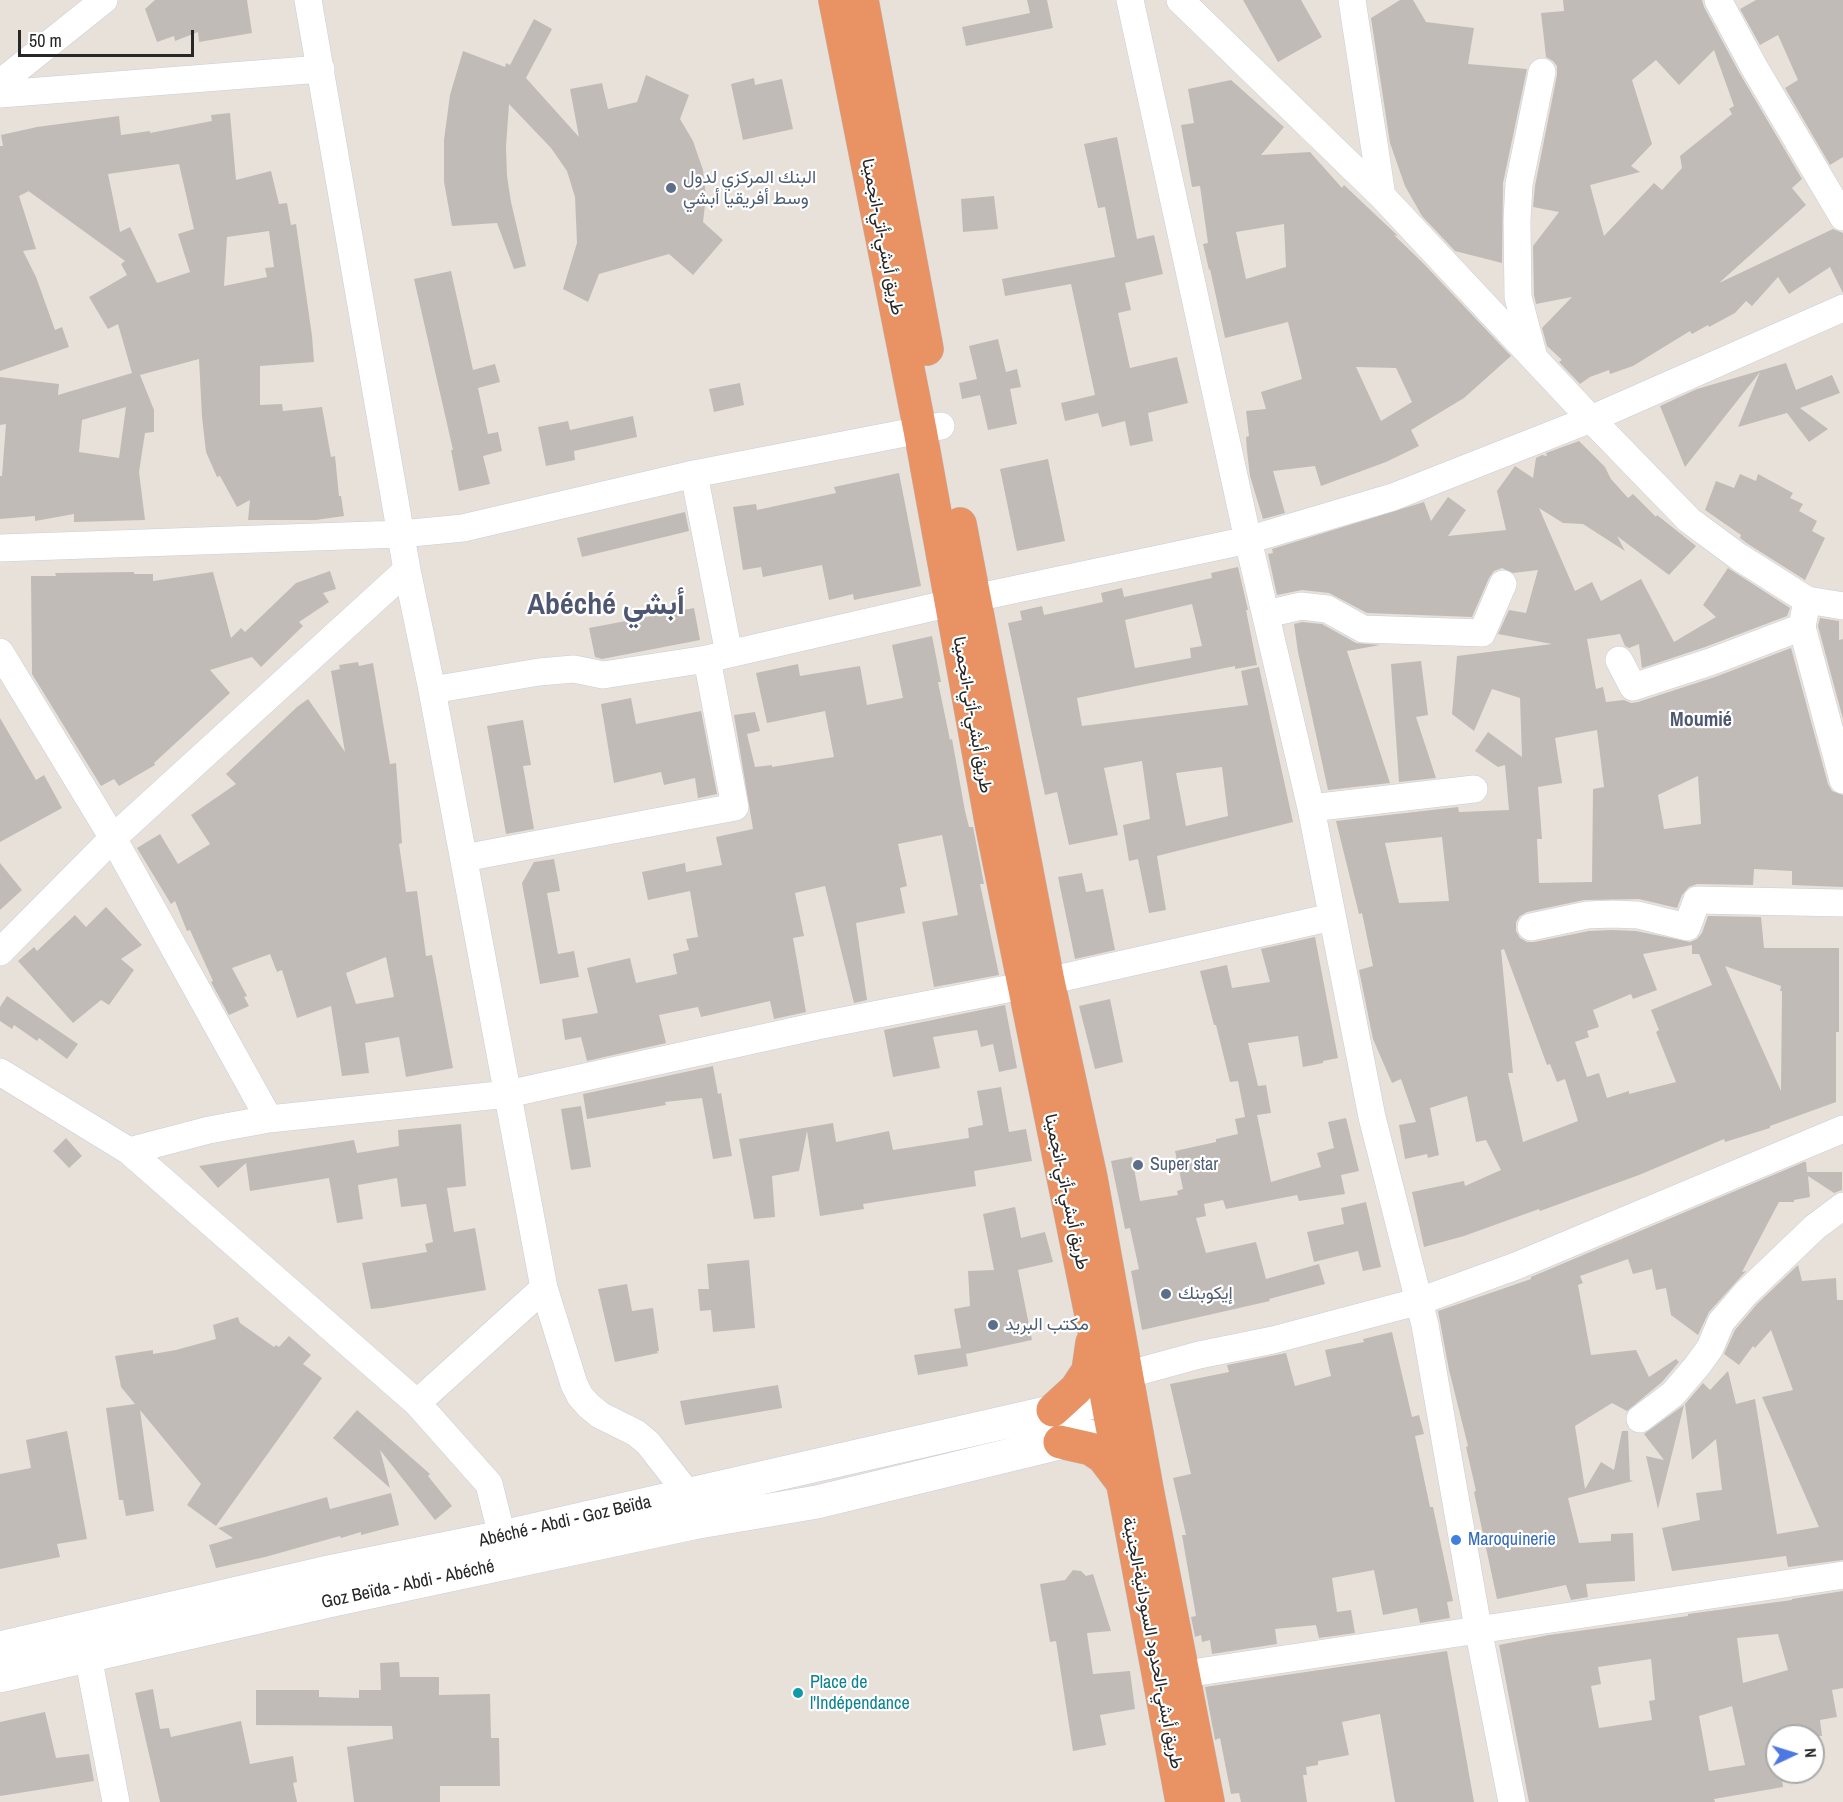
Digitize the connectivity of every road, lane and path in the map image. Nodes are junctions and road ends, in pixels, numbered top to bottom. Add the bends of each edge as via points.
1 (104, 0) edge
2 (308, 0) edge
3 (835, 0) edge
4 (862, 0) edge
5 (1130, 0) edge
6 (1180, 0) edge
7 (1352, 0) edge
8 (1727, 2) edge
9 (856, 37) junction
10 (321, 69) junction
11 (1542, 72) dead end
12 (0, 82) edge
13 (0, 94) edge
14 (1382, 196) junction
15 (1843, 217) edge
16 (1843, 308) edge
17 (1534, 358) junction
18 (1591, 419) junction
19 (931, 428) junction
20 (694, 474) junction
21 (402, 534) junction
22 (1248, 540) junction
23 (0, 548) edge
24 (407, 570) junction
25 (1503, 584) dead end
26 (1807, 600) junction
27 (962, 601) junction
28 (1843, 606) edge
29 (1267, 614) junction
30 (1802, 627) junction
31 (0, 652) edge
32 (718, 656) junction
33 (1619, 660) dead end
34 (432, 690) junction
35 (1843, 780) edge
36 (1474, 789) dead end
37 (1311, 808) junction
38 (113, 838) junction
39 (464, 858) junction
40 (1843, 903) edge
41 (1332, 917) junction
42 (1531, 927) dead end
43 (2, 947) edge
44 (1036, 983) junction
45 (0, 1072) edge
46 (508, 1094) junction
47 (269, 1119) junction
48 (1843, 1129) edge
49 (129, 1152) junction
50 (1843, 1206) edge
51 (544, 1288) junction
52 (1420, 1301) junction
53 (1094, 1329) junction
54 (417, 1403) junction
55 (1121, 1405) junction
56 (1641, 1419) dead end
57 (1057, 1426) junction
58 (1123, 1484) junction
59 (690, 1509) junction
60 (505, 1550) junction
61 (1843, 1575) edge
62 (148, 1628) junction
63 (1478, 1629) junction
64 (0, 1648) edge
65 (87, 1656) junction
66 (0, 1676) edge
67 (1171, 1676) junction
68 (116, 1802) edge
69 (1182, 1802) edge
70 (1208, 1802) edge
71 (1512, 1802) edge

1 - 12 street
2 - 10 street
3 - 9 highway
4 - 9 highway
5 - 22 street
6 - 14 street
7 - 14 street
8 - 15 street via 1754,67
9 - 19 highway
10 - 13 street
10 - 21 street
11 - 17 street via 1519,184 1516,220 1518,297
14 - 17 street
16 - 18 street
17 - 18 street
18 - 22 street via 1393,497
18 - 26 street via 1689,520
19 - 20 street
19 - 27 highway
20 - 21 street via 464,528
20 - 32 street
21 - 23 street
21 - 24 street
22 - 27 street
22 - 29 street
24 - 34 street
24 - 38 street
25 - 29 street via 1482,633 1363,629 1327,609 1301,606
26 - 28 street
26 - 30 street
27 - 32 street
27 - 44 highway
29 - 37 street
30 - 33 street via 1633,687
30 - 35 street
31 - 38 street
32 - 34 street via 603,675 574,669 539,672
32 - 39 street via 735,807
34 - 39 street
36 - 37 street
37 - 41 street
38 - 43 street
38 - 47 street
39 - 46 street
40 - 42 street via 1697,900 1687,927 1638,915 1612,914
41 - 44 street
41 - 52 street via 1372,1117
44 - 46 street
44 - 53 highway, طريق أبشي-أتي-انجمينا
44 - 55 highway via 1091,1178
45 - 49 street
46 - 47 street
46 - 51 street
47 - 49 street via 209,1130
48 - 52 street via 1516,1266
49 - 54 street
50 - 56 street via 1815,1227 1746,1293 1721,1322 1710,1348 1691,1373 1673,1394
51 - 54 street
51 - 59 street via 580,1396 600,1415 648,1443
52 - 55 street via 1199,1355
52 - 63 street
53 - 55 highway, طريق أبشي-أتي-انجمينا
53 - 57 highway via 1088,1371
54 - 60 street via 489,1484
55 - 57 main road
55 - 58 highway, طريق أبشي-الحدود السودانية-الجنينة
55 - 67 highway
57 - 58 highway via 1103,1457
57 - 59 main road via 810,1468
57 - 59 main road, Goz Beïda - Abdi - Abéché via 817,1502
58 - 67 highway, طريق أبشي-الحدود السودانية-الجنينة
59 - 60 main road, Goz Beïda - Abdi - Abéché
60 - 62 main road, Goz Beïda - Abdi - Abéché via 329,1601
61 - 63 street
62 - 64 main road
62 - 65 main road, Goz Beïda - Abdi - Abéché
63 - 67 street
63 - 71 street
65 - 66 main road, Goz Beïda - Abdi - Abéché
65 - 68 street
67 - 69 highway, طريق أبشي-الحدود السودانية-الجنينة
67 - 70 highway

